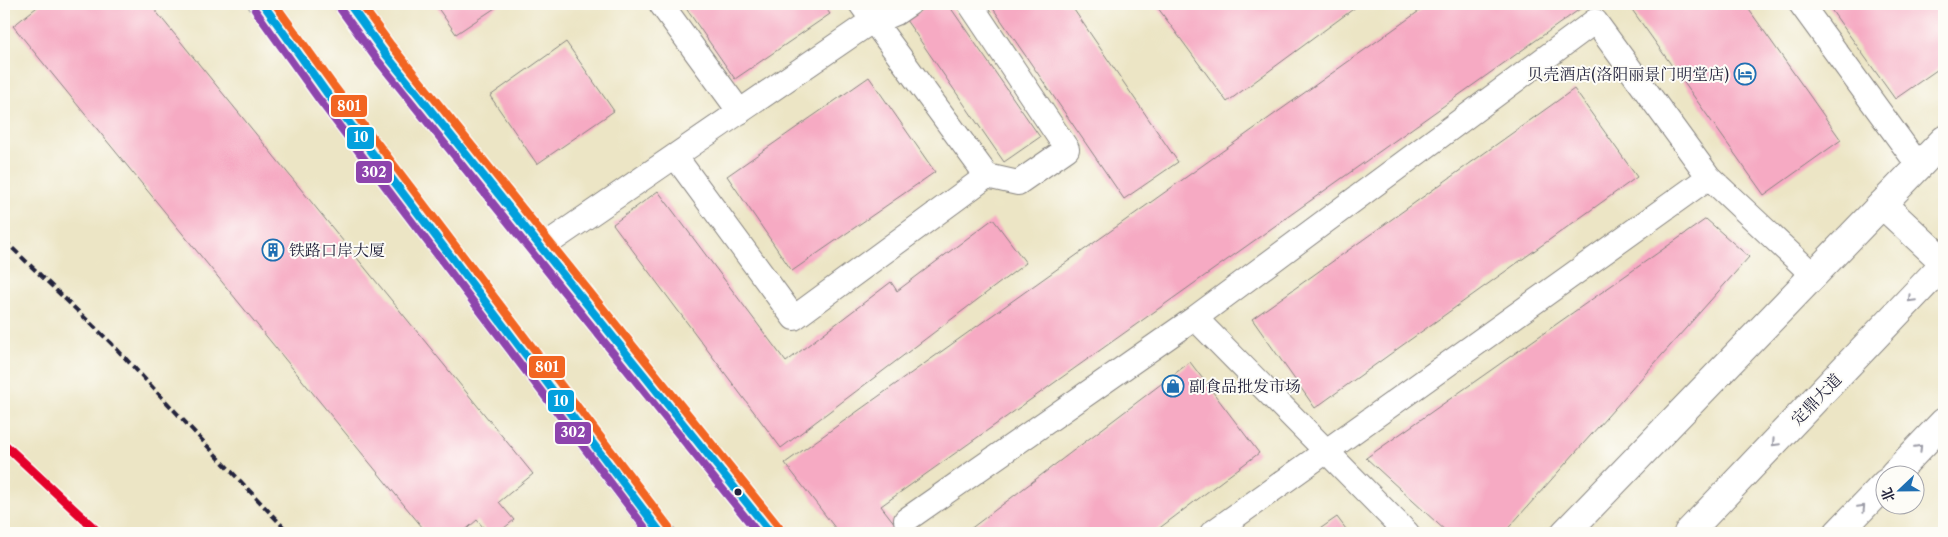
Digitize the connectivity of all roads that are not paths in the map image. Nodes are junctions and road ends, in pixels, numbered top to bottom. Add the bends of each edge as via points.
1 (262, 4) edge
2 (349, 4) edge
3 (661, 4) edge
4 (909, 4) edge
5 (970, 4) edge
6 (1801, 4) edge
7 (867, 13) edge
8 (740, 112) junction
9 (1944, 140) edge
10 (676, 156) junction
11 (1919, 166) junction
12 (987, 176) junction
13 (1709, 176) junction
14 (1882, 204) junction
15 (541, 248) junction
16 (1944, 263) edge
17 (1813, 275) junction
18 (1195, 318) junction
19 (1944, 422) edge
20 (1326, 451) junction
21 (1904, 464) edge
22 (1876, 493) edge
23 (906, 520) dead end
24 (661, 533) edge
25 (771, 533) edge
26 (1212, 533) edge
27 (1407, 533) edge
28 (1564, 533) edge
29 (1688, 533) edge
30 (1838, 533) edge

1 - 24 main road
2 - 15 main road via 383,52
3 - 8 lane
4 - 7 lane via 896,13
5 - 12 lane via 1068,149 1018,183
6 - 11 lane
7 - 8 lane via 863,27
7 - 12 lane
8 - 10 lane
9 - 11 main road
10 - 12 lane via 794,318
10 - 15 lane
11 - 14 main road
13 - 17 lane
13 - 18 lane via 1595,21
13 - 20 lane
14 - 16 main road
14 - 17 main road
15 - 25 main road
16 -> 29 main road, 定鼎大道
17 - 28 main road
18 - 20 lane
18 - 23 lane
21 -> 19 main road
20 - 26 lane
20 - 27 lane
30 -> 22 main road

